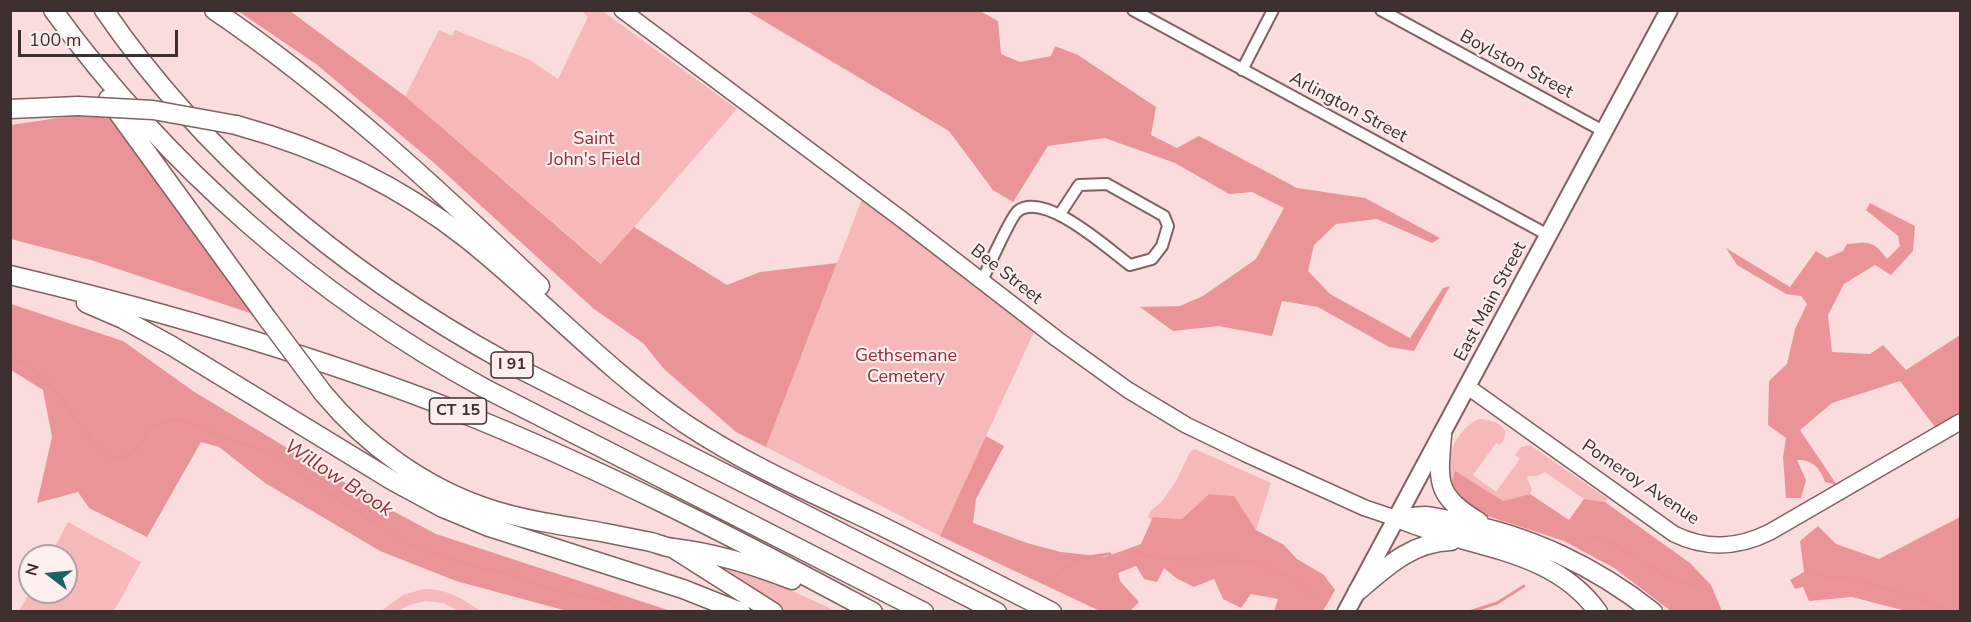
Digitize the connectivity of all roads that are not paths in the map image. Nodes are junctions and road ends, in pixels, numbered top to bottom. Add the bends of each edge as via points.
1 (43, 10) edge
2 (53, 10) edge
3 (104, 10) edge
4 (214, 10) edge
5 (622, 10) edge
6 (1132, 10) edge
7 (1273, 10) edge
8 (1381, 10) edge
9 (1669, 10) edge
10 (1242, 69) junction
11 (10, 109) edge
12 (1604, 131) junction
13 (1060, 214) junction
14 (1548, 235) junction
15 (14, 276) edge
16 (982, 281) junction
17 (631, 384) junction
18 (1468, 387) junction
19 (1960, 422) edge
20 (1442, 435) junction
21 (1398, 519) junction
22 (1494, 530) junction
23 (1465, 540) junction
24 (672, 548) junction
25 (1358, 591) junction
26 (741, 612) edge
27 (773, 612) edge
28 (868, 612) edge
29 (873, 612) edge
30 (924, 612) edge
31 (997, 612) edge
32 (1052, 612) edge
33 (1346, 612) edge
34 (1598, 612) edge
35 (1653, 612) edge

1 - 24 highway, bridge via 323,393 355,427 391,457 462,498 512,515
2 - 30 highway, I 91 via 107,80 184,165 259,234 342,299 484,388
3 - 31 highway, I 91 via 154,78 235,165 301,224 398,297 508,363
4 - 17 highway via 312,81 402,158 602,345
5 - 16 street, Bee Street
6 - 10 street, Arlington Street
7 - 10 street
8 - 12 street, Boylston Street
9 - 12 main road, East Main Street
10 - 14 street, Arlington Street
11 - 17 highway, bridge via 78,106 153,110 236,125 328,156 421,206 486,255
12 - 14 main road, East Main Street
13 - 13 street via 1130,265 1152,259 1162,246 1168,226 1164,216 1107,184 1079,185
13 - 16 street via 1028,206 1016,212
14 - 18 main road, East Main Street
15 - 26 highway via 147,331 393,481 454,513
15 - 29 highway, CT 15 via 274,346 450,408 639,491
16 - 21 street, Bee Street via 1166,414 1334,495
17 - 32 highway via 735,454
18 - 19 street, Pomeroy Avenue via 1674,534 1714,546 1743,543 1770,532
18 - 20 main road, East Main Street
20 - 21 main road, East Main Street
20 - 22 highway via 1440,476 1444,493 1459,509
21 - 22 highway via 1426,516
21 - 23 highway via 1423,530
21 - 25 main road, East Main Street
22 - 35 highway via 1583,566
23 - 25 highway via 1414,549
23 - 34 highway via 1520,556 1551,570 1576,586
24 - 27 highway
24 - 28 highway via 692,549 753,565
25 - 33 main road, East Main Street

